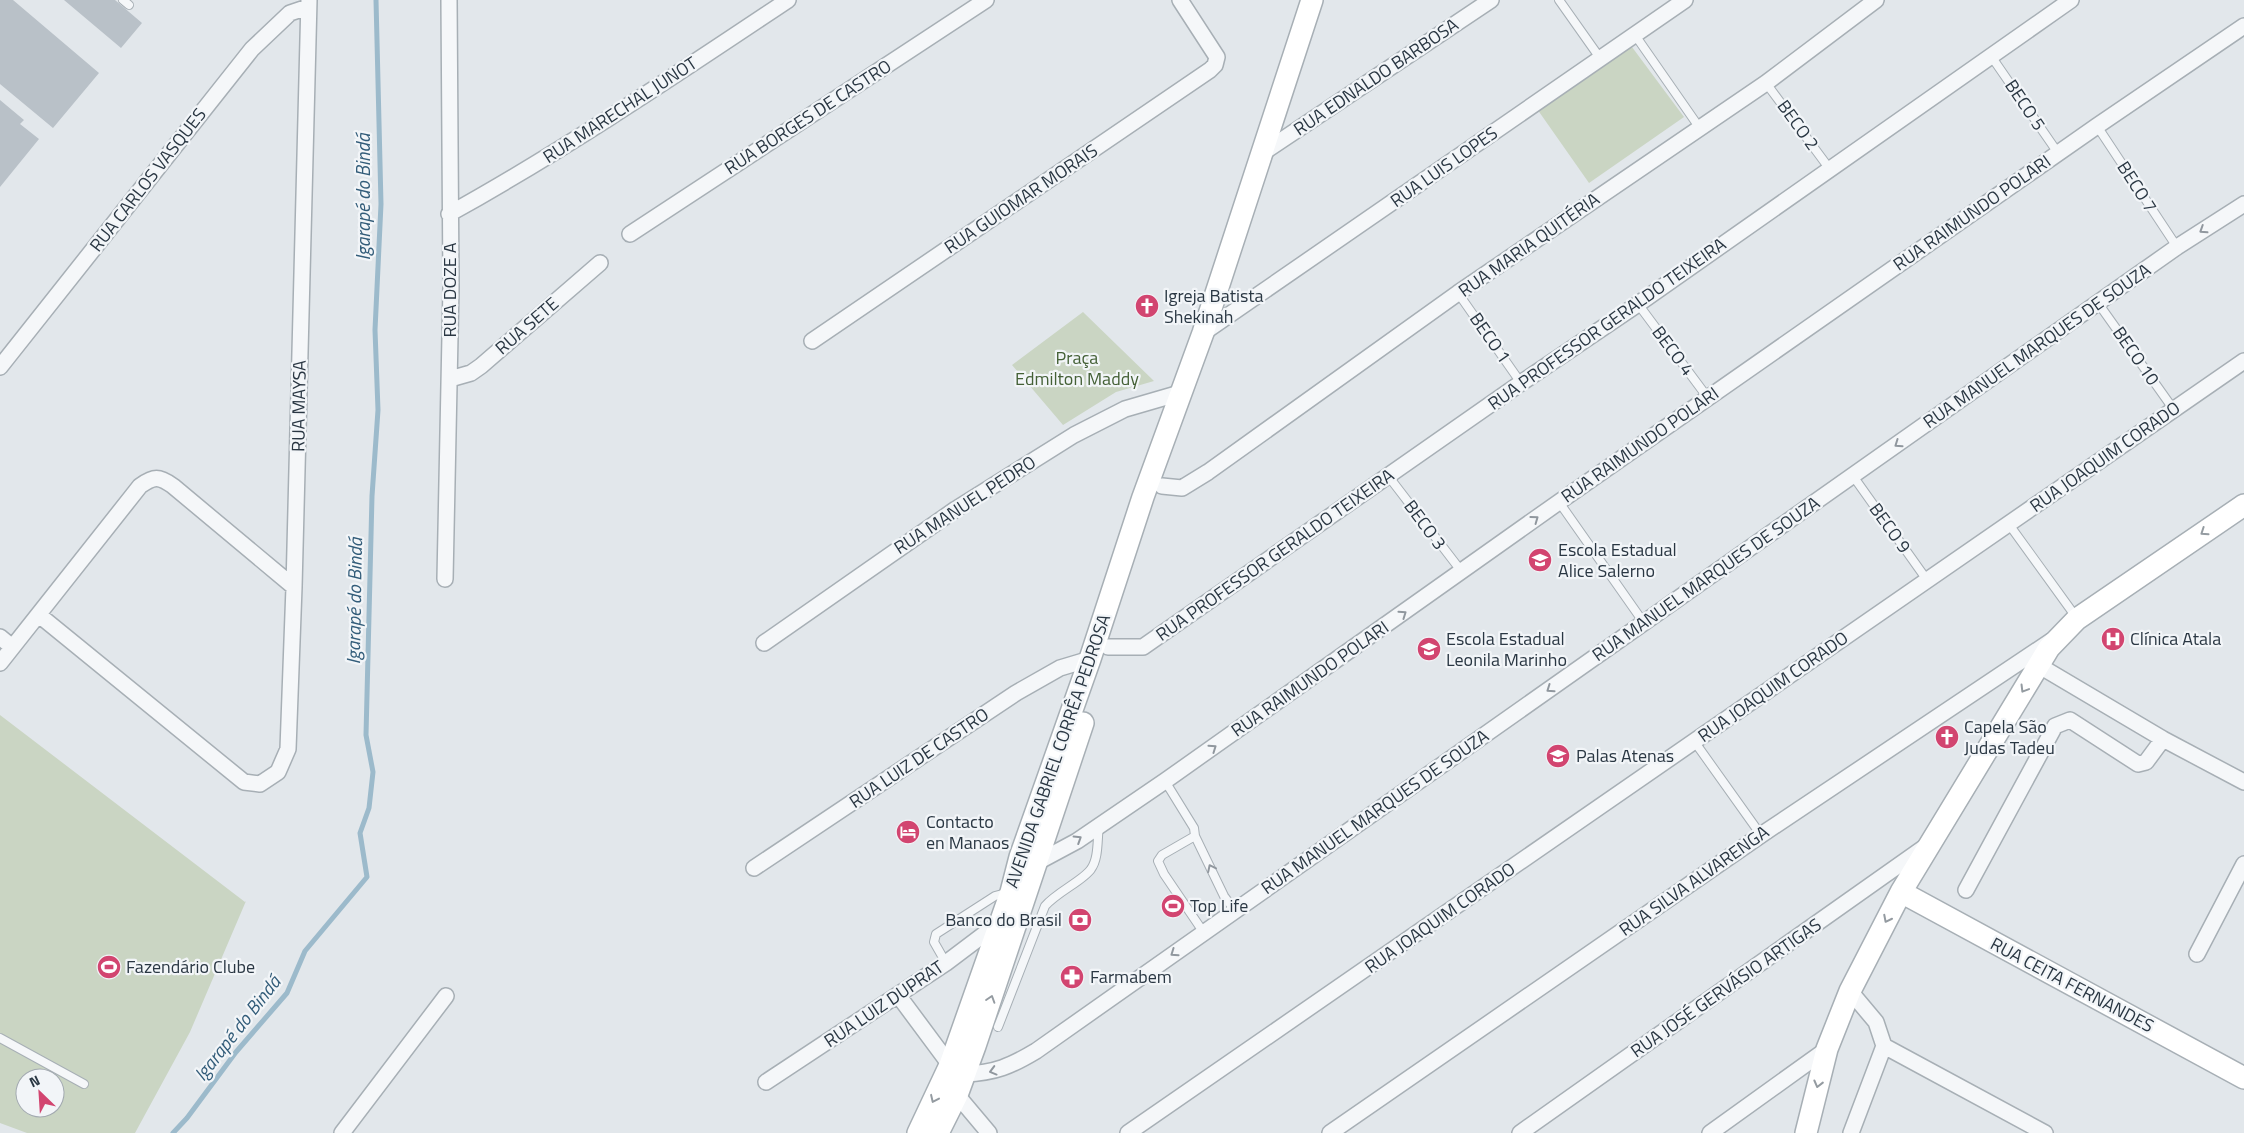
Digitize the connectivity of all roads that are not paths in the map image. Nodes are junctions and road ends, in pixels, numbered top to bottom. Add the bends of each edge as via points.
1 (449, 0) edge
2 (788, 0) edge
3 (986, 0) edge
4 (1180, 0) edge
5 (1312, 0) edge
6 (1492, 0) edge
7 (1559, 0) edge
8 (1685, 0) edge
9 (1876, 0) edge
10 (2071, 0) edge
11 (308, 3) edge
12 (2244, 26) edge
13 (1635, 35) junction
14 (1991, 56) junction
15 (1600, 58) junction
16 (1766, 83) junction
17 (2097, 126) junction
18 (1699, 127) junction
19 (2058, 153) junction
20 (1261, 154) junction
21 (1829, 168) junction
22 (2244, 204) edge
23 (449, 214) junction
24 (630, 234) dead end
25 (2177, 247) junction
26 (600, 263) dead end
27 (1458, 294) junction
28 (2098, 303) junction
29 (1638, 304) junction
30 (1203, 334) junction
31 (812, 341) dead end
32 (2244, 361) edge
33 (0, 367) edge
34 (450, 379) junction
35 (1521, 382) junction
36 (1180, 393) junction
37 (1708, 398) junction
38 (2174, 410) junction
39 (1853, 476) junction
40 (1389, 477) junction
41 (1172, 487) junction
42 (1559, 502) junction
43 (2244, 505) edge
44 (2008, 524) junction
45 (1462, 572) junction
46 (445, 579) dead end
47 (1928, 580) junction
48 (294, 587) junction
49 (39, 615) junction
50 (2077, 619) junction
51 (1644, 622) junction
52 (2061, 634) junction
53 (0, 637) edge
54 (764, 643) dead end
55 (12, 647) junction
56 (1108, 647) junction
57 (1090, 658) junction
58 (0, 663) edge
59 (2038, 665) junction
60 (2163, 739) junction
61 (1694, 741) junction
62 (1165, 781) junction
63 (2244, 784) edge
64 (1098, 826) junction
65 (1761, 835) junction
66 (1196, 836) junction
67 (1931, 842) junction
68 (1036, 863) junction
69 (2244, 864) edge
70 (754, 868) dead end
71 (1966, 890) dead end
72 (1011, 892) junction
73 (1901, 892) junction
74 (1235, 911) junction
75 (999, 923) junction
76 (1204, 933) junction
77 (2198, 954) dead end
78 (946, 962) junction
79 (1850, 992) junction
80 (898, 995) junction
81 (446, 996) dead end
82 (998, 1027) dead end
83 (0, 1038) edge
84 (1884, 1046) junction
85 (1826, 1050) junction
86 (958, 1069) junction
87 (2244, 1078) edge
88 (766, 1082) dead end
89 (84, 1084) dead end
90 (957, 1096) junction
91 (342, 1133) edge
92 (918, 1133) edge
93 (938, 1133) edge
94 (989, 1133) edge
95 (1128, 1133) edge
96 (1330, 1133) edge
97 (1520, 1133) edge
98 (1710, 1133) edge
99 (1806, 1133) edge
100 (1851, 1133) edge
101 (2045, 1133) edge

1 - 23 street, RUA DOZE A
2 - 23 street, RUA MARECHAL JUNOT via 620,112 516,177
3 - 24 street, RUA BORGES DE CASTRO
4 - 31 street, RUA GUIOMAR MORAIS via 1217,57 1210,70
5 - 20 street, AVENIDA GABRIEL CORRÊA PEDROSA
6 - 20 street, RUA EDNALDO BARBOSA
7 - 15 lane
8 - 13 street, RUA LUIS LOPES
9 - 16 street, RUA MARIA QUITÉRIA
10 - 14 street, RUA PROFESSOR GERALDO TEIXEIRA
11 - 33 street, RUA CARLOS VASQUES via 290,13 252,49
11 - 48 street, RUA MAYSA
12 - 17 street, RUA RAIMUNDO POLARI
13 - 15 street, RUA LUIS LOPES
13 - 18 lane
14 - 19 lane, BECO 5
14 - 21 street, RUA PROFESSOR GERALDO TEIXEIRA
15 - 30 street, RUA LUIS LOPES
16 - 18 street, RUA MARIA QUITÉRIA
16 - 21 lane, BECO 2
17 - 19 street, RUA RAIMUNDO POLARI
17 - 25 lane, BECO 7
18 - 27 street, RUA MARIA QUITÉRIA
19 - 37 street, RUA RAIMUNDO POLARI
20 - 30 street, AVENIDA GABRIEL CORRÊA PEDROSA
21 - 29 street, RUA PROFESSOR GERALDO TEIXEIRA
22 -> 25 street, RUA MANUEL MARQUES DE SOUZA
23 - 34 street, RUA DOZE A
25 - 28 street, RUA MANUEL MARQUES DE SOUZA
26 - 34 street, RUA SETE via 481,366 471,373
27 - 35 lane, BECO 1
27 - 41 street, RUA MARIA QUITÉRIA
28 - 38 lane, BECO 10
28 -> 39 street, RUA MANUEL MARQUES DE SOUZA
29 - 35 street, RUA PROFESSOR GERALDO TEIXEIRA
29 - 37 lane, BECO 4
30 - 36 street, AVENIDA GABRIEL CORRÊA PEDROSA
32 - 38 street, RUA JOAQUIM CORADO
34 - 46 street, RUA DOZE A
35 - 40 street, RUA PROFESSOR GERALDO TEIXEIRA
36 - 41 street, AVENIDA GABRIEL CORRÊA PEDROSA
36 - 54 street, RUA MANUEL PEDRO via 1125,408 1074,434 956,509
36 - 57 street, AVENIDA GABRIEL CORRÊA PEDROSA
37 - 42 street, RUA RAIMUNDO POLARI
38 - 44 street, RUA JOAQUIM CORADO
39 - 47 lane, BECO 9
39 - 51 street, RUA MANUEL MARQUES DE SOUZA
40 - 45 lane, BECO 3
40 - 56 street, RUA PROFESSOR GERALDO TEIXEIRA via 1143,647
41 - 56 street, AVENIDA GABRIEL CORRÊA PEDROSA
45 -> 42 street, RUA RAIMUNDO POLARI
42 - 51 lane
43 -> 50 street
44 - 47 street, RUA JOAQUIM CORADO
44 - 50 lane
62 -> 45 street, RUA RAIMUNDO POLARI
47 - 61 street, RUA JOAQUIM CORADO
48 - 49 street via 162,478 150,478 140,486
48 - 49 street, RUA MAYSA via 288,749 278,772 260,784 244,782
49 - 55 street
50 - 52 street
51 -> 74 street, RUA MANUEL MARQUES DE SOUZA
52 - 59 street
52 - 65 street, RUA SILVA ALVARENGA
53 - 55 street
55 - 58 street
56 - 68 street, AVENIDA GABRIEL CORRÊA PEDROSA
57 - 70 street, RUA LUIZ DE CASTRO via 1060,668 1016,693
57 - 72 street, AVENIDA GABRIEL CORRÊA PEDROSA via 1020,857
59 - 60 street
59 -> 67 street
60 - 63 street
60 - 71 street via 2146,762 2138,764 2070,720 2055,726
61 - 65 lane
61 - 95 street, RUA JOAQUIM CORADO
62 - 64 street, RUA RAIMUNDO POLARI
62 - 66 lane
68 -> 64 street, RUA RAIMUNDO POLARI
64 - 82 lane via 1096,857 1091,870 1045,906
65 - 96 street, RUA SILVA ALVARENGA
74 -> 66 lane via 1224,896
66 - 76 lane via 1162,854 1158,860
67 - 73 street
67 - 97 street, RUA JOSÉ GERVÁSIO ARTIGAS
86 -> 68 street, AVENIDA GABRIEL CORRÊA PEDROSA
69 - 77 street
72 - 75 street, AVENIDA GABRIEL CORRÊA PEDROSA
72 - 78 lane via 995,896 936,934 934,942
73 -> 79 street
73 - 87 street, RUA CEITA FERNANDES
74 - 76 street, RUA MANUEL MARQUES DE SOUZA
75 - 78 street, RUA LUIZ DUPRAT
75 - 86 street, AVENIDA GABRIEL CORRÊA PEDROSA
76 -> 86 street, RUA MANUEL MARQUES DE SOUZA via 1036,1051 986,1073
78 - 80 street, RUA LUIZ DUPRAT
79 - 84 street via 1876,1022
79 - 85 street
80 - 86 street
80 - 88 street, RUA LUIZ DUPRAT
81 - 91 street
83 - 89 lane
84 - 100 street
84 - 101 street
85 - 98 street
85 -> 99 street
86 - 90 street, AVENIDA GABRIEL CORRÊA PEDROSA
86 -> 92 street, AVENIDA GABRIEL CORRÊA PEDROSA
90 - 93 street, AVENIDA GABRIEL CORRÊA PEDROSA
90 - 94 street

